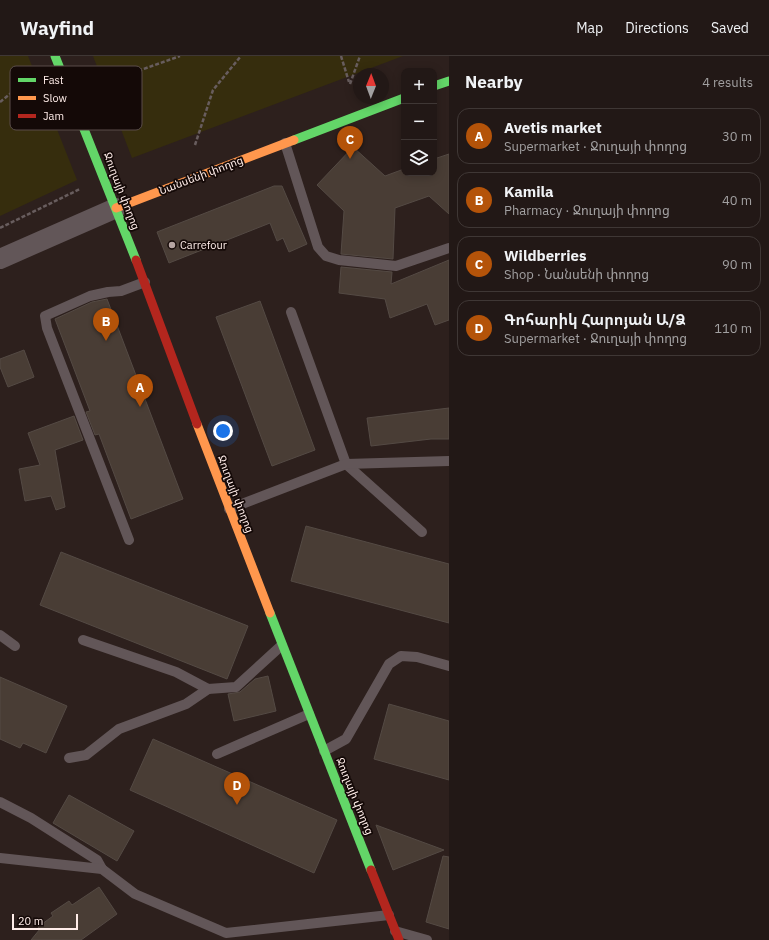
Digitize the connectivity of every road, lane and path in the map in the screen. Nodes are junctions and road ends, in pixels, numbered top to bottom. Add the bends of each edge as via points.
1 (55, 56) edge
2 (180, 56) edge
3 (241, 56) edge
4 (341, 56) edge
5 (360, 56) edge
6 (59, 66) edge
7 (142, 70) edge
8 (449, 81) edge
9 (437, 85) edge
10 (10, 94) edge
11 (401, 99) edge
12 (0, 102) edge
13 (85, 130) edge
14 (285, 143) junction
15 (195, 145) dead end
16 (80, 189) dead end
17 (116, 208) junction
18 (0, 228) edge
19 (449, 248) edge
20 (0, 259) edge
21 (145, 282) junction
22 (291, 312) dead end
23 (449, 461) edge
24 (346, 464) junction
25 (229, 509) junction
26 (422, 532) dead end
27 (129, 540) dead end
28 (0, 635) edge
29 (83, 640) dead end
30 (282, 645) junction
31 (15, 646) dead end
32 (449, 666) edge
33 (208, 689) junction
34 (309, 714) junction
35 (324, 751) junction
36 (217, 754) dead end
37 (69, 758) dead end
38 (0, 802) edge
39 (0, 858) edge
40 (102, 869) junction
41 (389, 915) junction
42 (397, 936) edge
43 (427, 940) edge

1 - 6 street, Ջուղայի փողոց
2 - 7 path
3 - 15 path via 213,90
4 - 5 path via 350,84
8 - 9 street
10 - 12 path
11 - 14 street, Նանսենի փողոց
13 - 17 street, Ջուղայի փողոց
14 - 17 street, Նանսենի փողոց
14 - 19 lane via 318,247 326,256 339,260 396,266
16 - 18 path
17 - 20 street, Նանսենի փողոց
17 - 21 street, Ջուղայի փողոց
21 - 25 street, Ջուղայի փողոց
21 - 27 lane via 121,291 90,296 45,316 47,328
22 - 24 lane
23 - 24 lane
24 - 25 lane
24 - 26 lane
25 - 30 street, Ջուղայի փողոց
28 - 31 lane
29 - 33 lane via 176,672
30 - 33 lane via 236,687
30 - 34 street, Ջուղայի փողոց
32 - 35 lane via 417,657 400,656 389,664 346,739
33 - 37 lane via 186,704 119,729 86,756
34 - 35 street, Ջուղայի փողոց
34 - 36 lane
35 - 41 street, Ջուղայի փողոց
38 - 40 lane via 31,818 97,860
39 - 40 lane
40 - 41 lane via 135,894 226,933
41 - 42 street, Ջուղայի փողոց
42 - 43 lane

